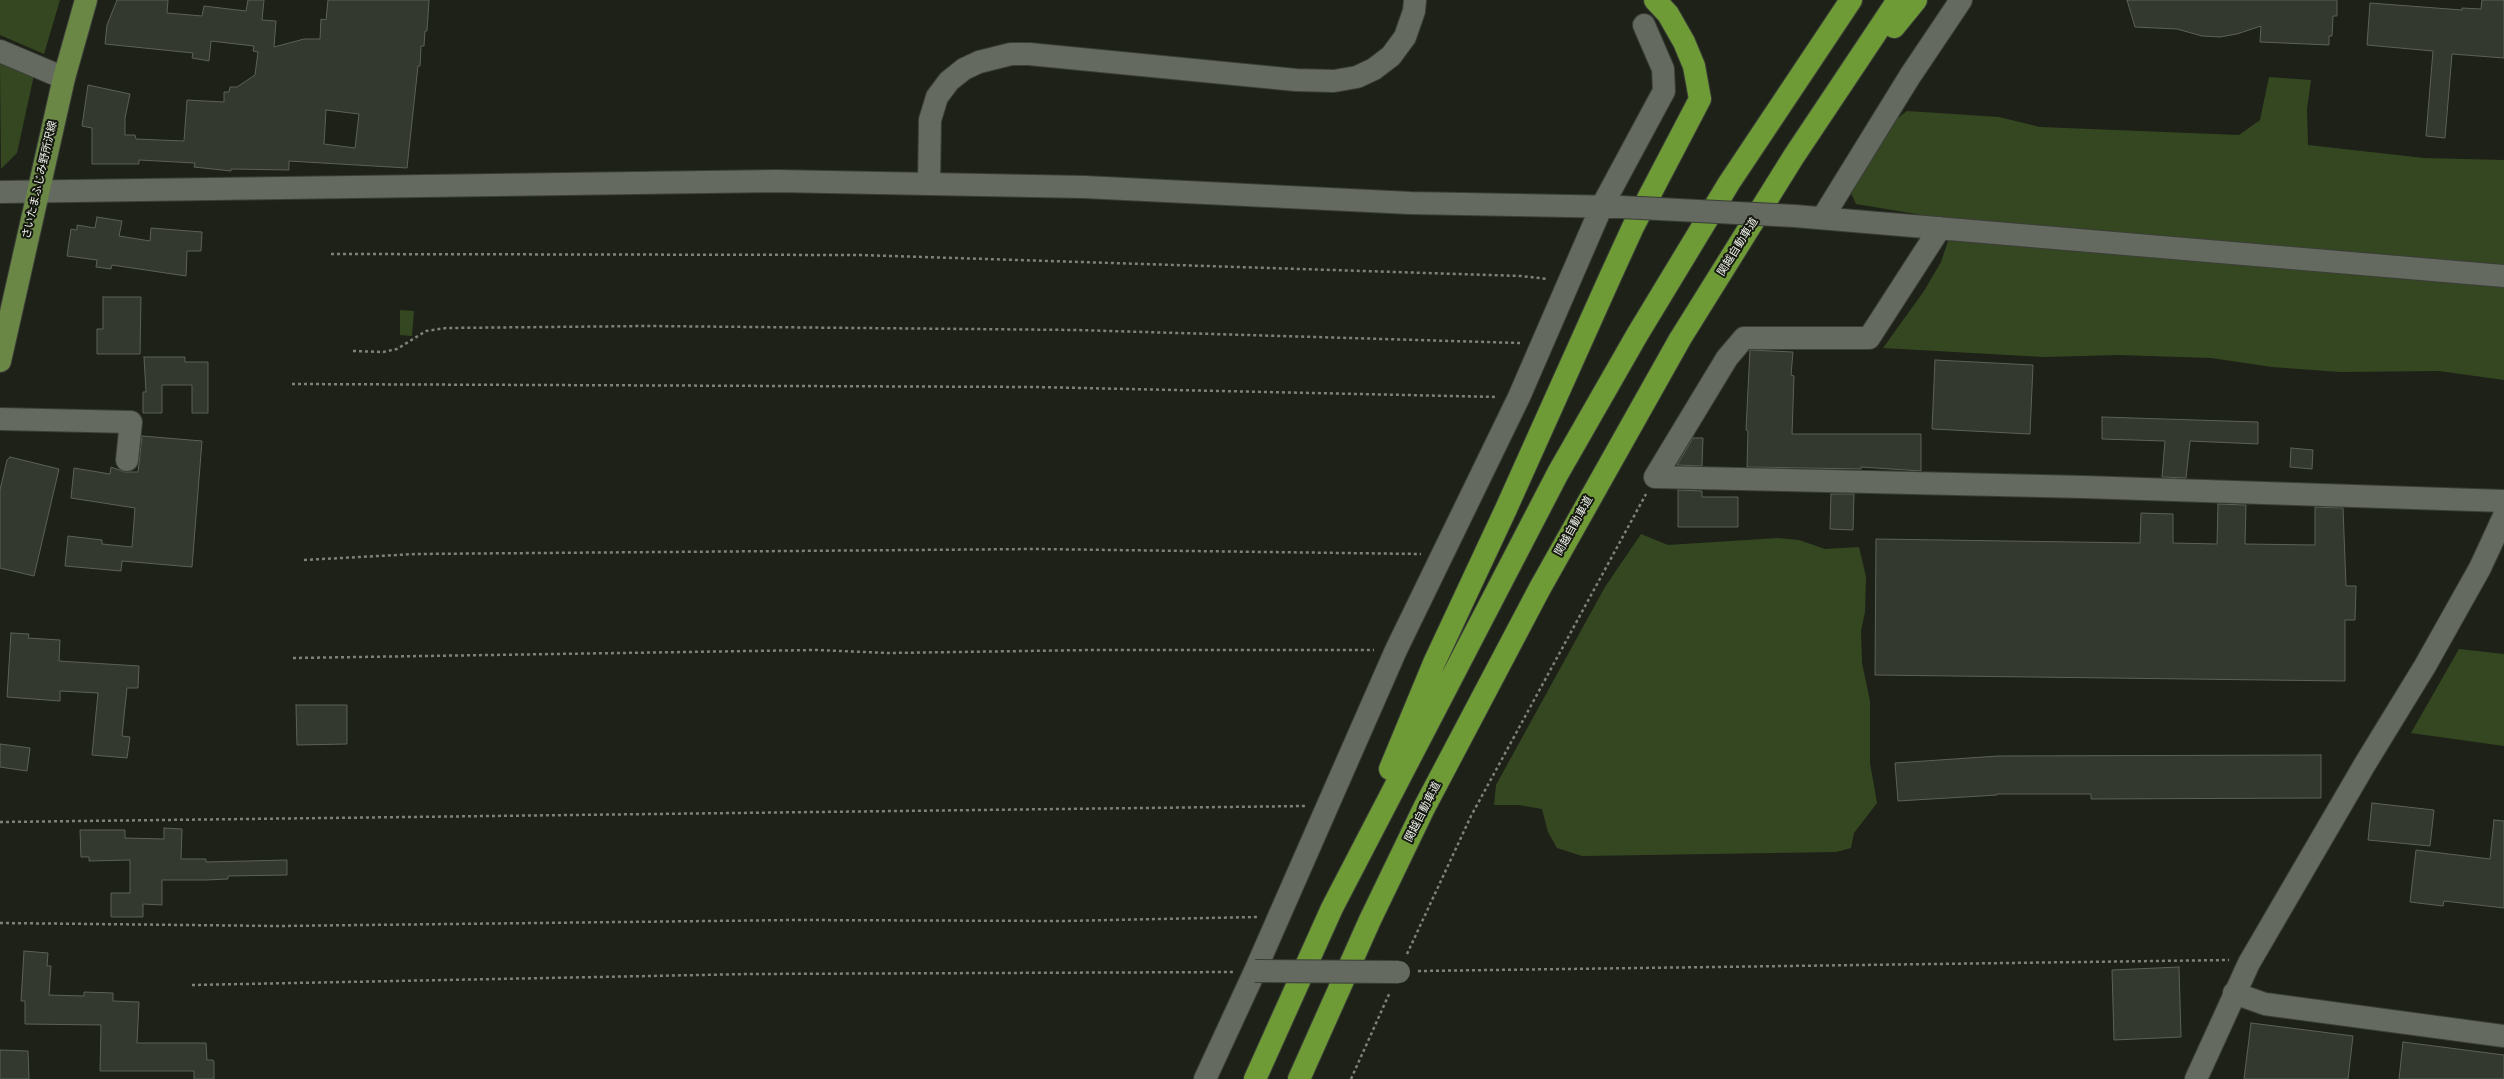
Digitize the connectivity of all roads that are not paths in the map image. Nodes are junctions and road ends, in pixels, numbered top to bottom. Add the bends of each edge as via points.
1 (86, 0) edge
2 (1415, 0) edge
3 (1655, 0) edge
4 (1850, 0) edge
5 (1898, 0) edge
6 (1916, 0) edge
7 (1961, 0) edge
8 (1644, 25) dead end
9 (0, 51) edge
10 (64, 78) junction
11 (1794, 156) junction
12 (929, 184) junction
13 (0, 192) edge
14 (37, 192) junction
15 (1611, 208) junction
16 (1823, 217) junction
17 (1940, 228) junction
18 (2504, 276) edge
19 (0, 362) edge
20 (0, 419) edge
21 (127, 460) dead end
22 (2504, 501) edge
23 (2504, 516) edge
24 (1332, 908) junction
25 (1255, 971) junction
26 (1399, 972) road end
27 (2234, 993) junction
28 (2504, 1036) edge
29 (1205, 1079) edge
30 (1256, 1079) edge
31 (1299, 1079) edge
32 (2196, 1079) edge

1 - 10 main road, さいたまふじみ野所沢線
2 - 12 street via 1405,37 1391,56 1374,69 1357,77 1334,81 1296,80 1029,54 1011,54 979,62 964,69 949,81 937,97 930,120
3 - 24 highway via 1668,14 1684,42 1694,66 1700,99 1633,227 1434,663
4 - 24 highway via 1729,183 1574,445
5 - 11 highway, 関越自動車道
6 - 11 highway
7 - 16 street via 1910,76
8 - 15 street via 1663,69 1664,91
9 - 10 street
10 - 14 main road, さいたまふじみ野所沢線
11 - 31 highway, 関越自動車道 via 1680,339 1540,588 1424,808 1370,920
12 - 14 street via 777,181
12 - 15 street via 1084,187 1402,202
13 - 14 street
14 - 19 main road, さいたまふじみ野所沢線
15 - 16 street, bridge
15 - 25 street via 1569,281 1519,397 1396,650
16 - 17 street
17 - 18 street
17 - 22 street via 1870,338 1744,338 1727,358 1655,477 2092,487
20 - 21 street via 131,422
23 - 27 street via 2480,568 2425,666 2365,764
24 - 30 highway
25 - 26 street, bridge
25 - 29 street
27 - 28 street via 2265,1004
27 - 32 street

